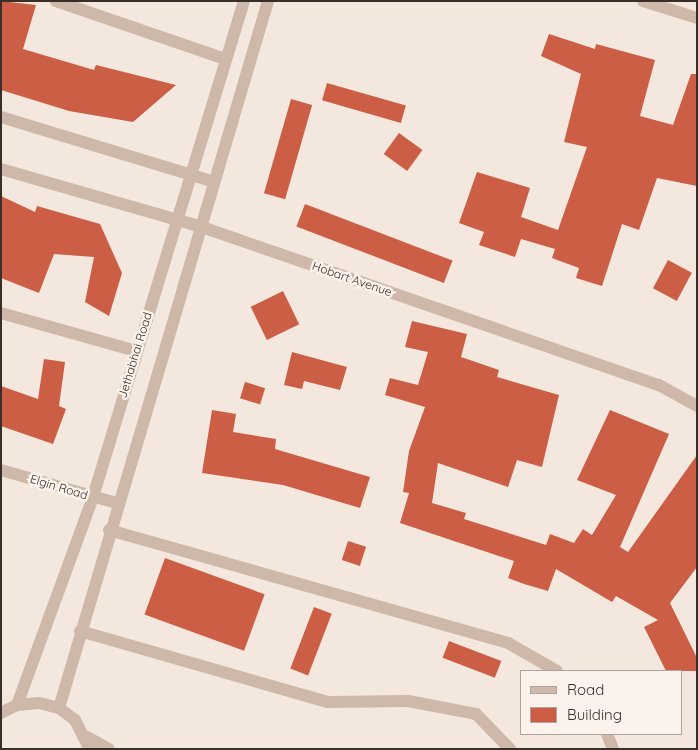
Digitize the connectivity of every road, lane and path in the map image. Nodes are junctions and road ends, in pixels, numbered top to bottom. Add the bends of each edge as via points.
1 (56, 1) edge
2 (244, 1) edge
3 (268, 1) edge
4 (643, 1) edge
5 (697, 18) edge
6 (225, 59) junction
7 (1, 117) edge
8 (1, 169) edge
9 (190, 175) junction
10 (212, 181) junction
11 (177, 219) junction
12 (199, 226) junction
13 (1, 313) edge
14 (136, 350) junction
15 (697, 406) edge
16 (1, 470) edge
17 (93, 497) junction
18 (117, 503) junction
19 (109, 530) junction
20 (80, 631) junction
21 (555, 670) edge
22 (17, 705) junction
23 (59, 708) junction
24 (1, 713) edge
25 (607, 735) edge
26 (88, 743) edge
27 (109, 749) edge
28 (510, 749) edge
29 (613, 749) edge

1 - 6 street
2 - 6 street, Jethabhai Road
3 - 10 street, Jethabhai Road
4 - 5 street
6 - 9 street, Jethabhai Road
7 - 9 street
8 - 11 street, Hobart Avenue
9 - 10 street
9 - 11 street, Jethabhai Road
10 - 12 street, Jethabhai Road
11 - 12 street, Hobart Avenue
11 - 14 street, Jethabhai Road
12 - 15 street, Hobart Avenue via 659,385
12 - 18 street, Jethabhai Road
13 - 14 street
14 - 17 street, Jethabhai Road
16 - 17 street, Elgin Road
17 - 18 street, Elgin Road
17 - 22 street, Jethabhai Road
18 - 19 street, Jethabhai Road
19 - 20 street, Jethabhai Road
19 - 21 street via 508,643
20 - 23 street, Jethabhai Road
20 - 28 street via 328,702 408,701 476,714
22 - 23 street via 39,703
22 - 24 street
23 - 26 street via 75,720
25 - 29 street
26 - 27 street

